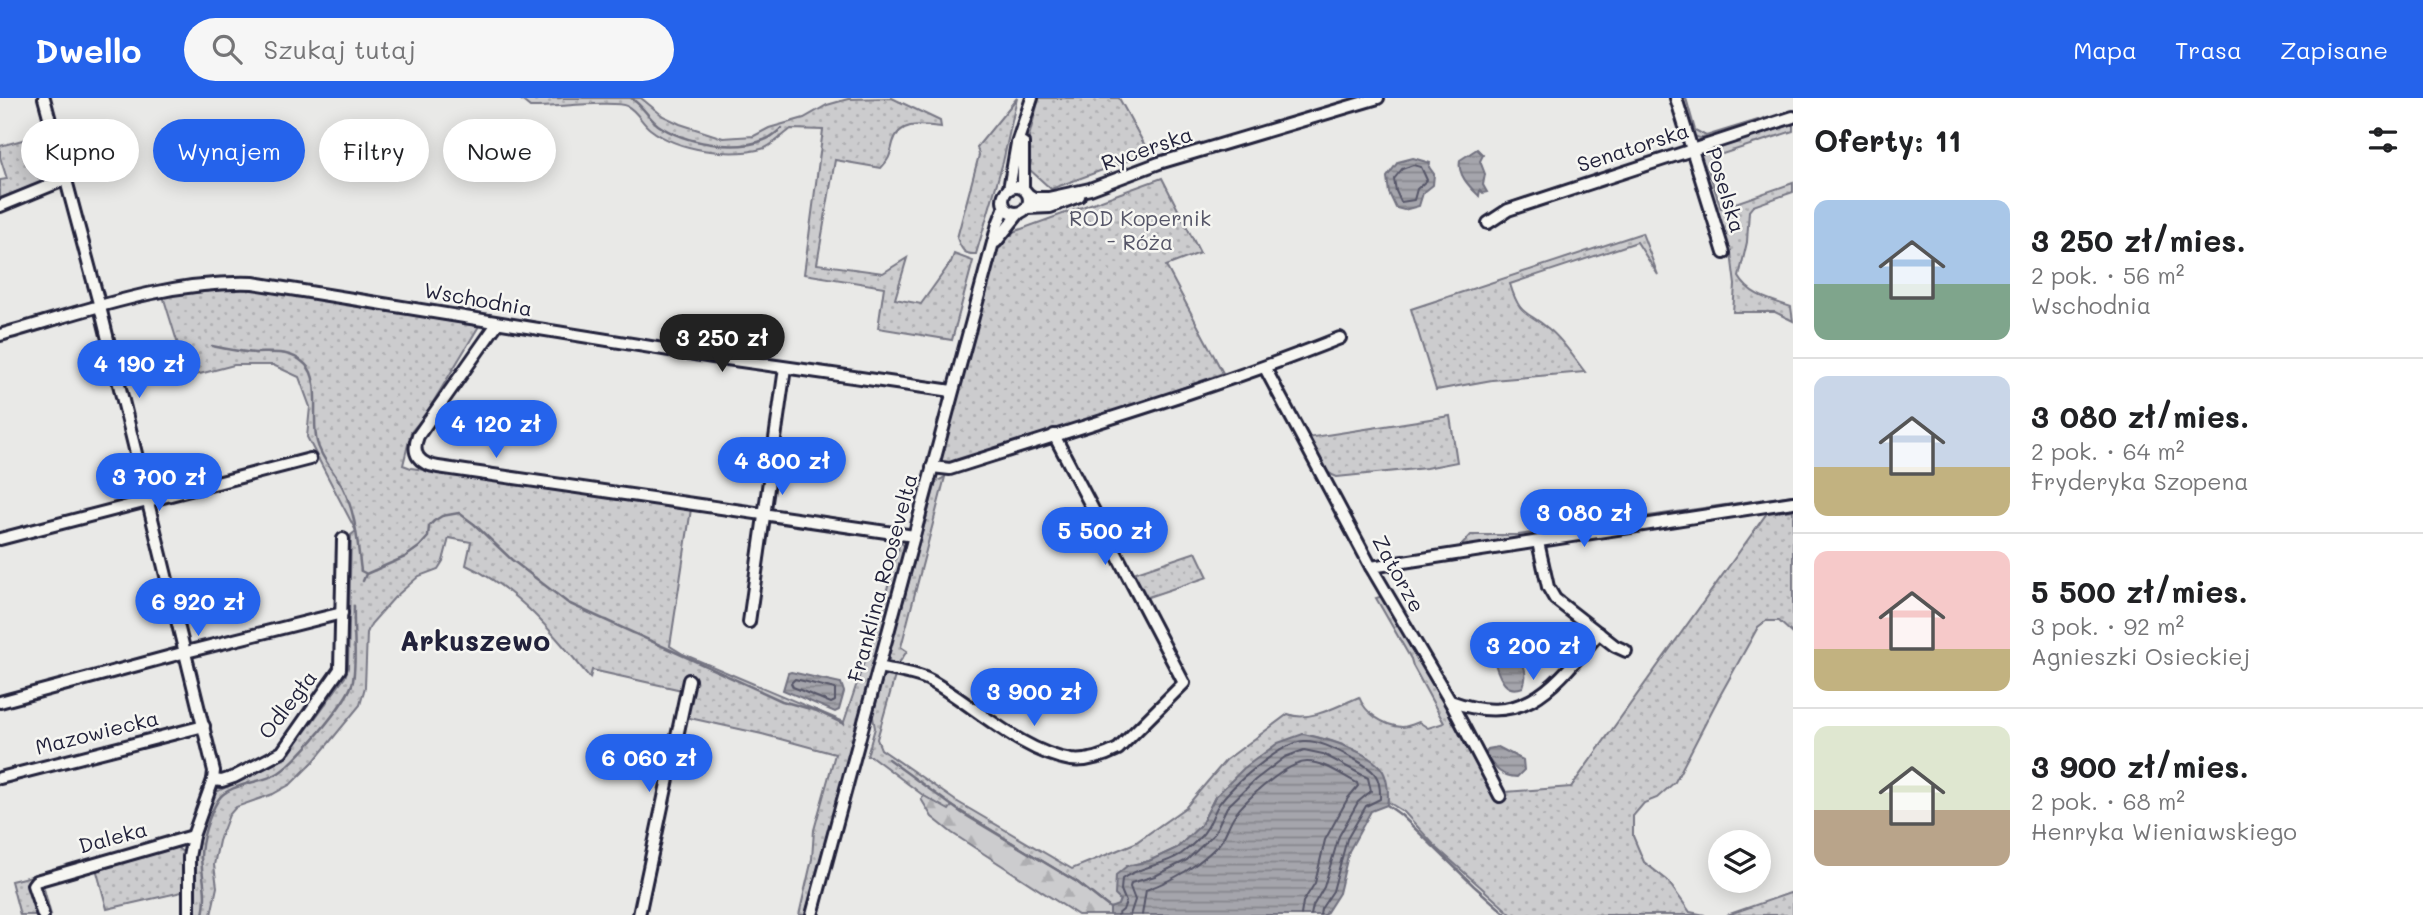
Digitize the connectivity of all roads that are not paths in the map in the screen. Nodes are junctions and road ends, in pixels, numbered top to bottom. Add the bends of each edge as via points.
1 (44, 98) edge
2 (1032, 98) edge
3 (1378, 98) edge
4 (1676, 98) edge
5 (1793, 117) edge
6 (50, 119) edge
7 (1023, 130) junction
8 (1692, 149) junction
9 (61, 182) edge
10 (67, 182) edge
11 (1009, 189) junction
12 (1090, 189) junction
13 (1026, 192) junction
14 (0, 206) edge
15 (1004, 209) junction
16 (1023, 210) junction
17 (1488, 223) dead end
18 (991, 251) junction
19 (1724, 253) dead end
20 (100, 307) junction
21 (497, 324) junction
22 (0, 335) edge
23 (1340, 338) dead end
24 (785, 368) junction
25 (1265, 368) junction
26 (952, 391) junction
27 (1054, 435) junction
28 (310, 459) dead end
29 (932, 467) junction
30 (146, 499) junction
31 (1793, 502) edge
32 (764, 514) junction
33 (914, 536) junction
34 (0, 539) edge
35 (342, 539) dead end
36 (1538, 542) junction
37 (1371, 567) junction
38 (342, 613) junction
39 (749, 622) dead end
40 (1599, 633) junction
41 (1626, 650) dead end
42 (186, 652) junction
43 (879, 667) junction
44 (689, 680) dead end
45 (1450, 701) junction
46 (0, 702) edge
47 (204, 726) junction
48 (0, 778) edge
49 (213, 780) junction
50 (1500, 796) dead end
51 (193, 836) junction
52 (43, 915) edge
53 (189, 915) edge
54 (639, 915) edge
55 (812, 915) edge

1 - 6 street
2 - 7 street
3 - 12 street, Rycerska via 1172,159
4 - 8 street, Poselska
5 - 8 street, Senatorska
7 - 11 street
7 - 13 street
8 - 17 street, Senatorska via 1508,210
8 - 19 street, Poselska
9 - 14 street
10 - 20 street
11 - 13 street, Rycerska
11 - 15 street, Franklina Roosevelta
12 - 13 street, Rycerska via 1049,198 1034,198
12 - 16 street, Rycerska via 1059,205
13 - 16 street
15 - 16 street
15 - 18 street, Franklina Roosevelta
16 - 18 street, Franklina Roosevelta
18 - 26 street, Franklina Roosevelta
20 - 21 street, Wschodnia via 179,288 238,283
20 - 22 street, Wschodnia
20 - 30 street
21 - 24 street, Wschodnia
21 - 32 street via 418,436 415,455 421,462
23 - 25 street
24 - 26 street, Wschodnia
24 - 32 street
25 - 27 street
25 - 37 street, Zatorze
26 - 29 street, Franklina Roosevelta
27 - 29 street via 950,469
27 - 43 street via 1184,683 1118,750 1072,760 1045,752 999,727 929,679
28 - 30 street
29 - 33 street, Franklina Roosevelta
30 - 34 street
30 - 42 street
31 - 36 street
32 - 33 street
32 - 39 street
33 - 43 street, Franklina Roosevelta
35 - 38 street, Odległa
36 - 37 street
36 - 40 street via 1555,599
37 - 45 street, Zatorze
38 - 42 street
38 - 49 street, Odległa via 340,668 282,752 234,777
40 - 41 street
40 - 45 street via 1551,687 1532,701 1499,710
42 - 46 street
42 - 47 street
43 - 55 street, Franklina Roosevelta
44 - 54 street
45 - 50 street, Zatorze
47 - 48 street, Mazowiecka
47 - 49 street
49 - 51 street
51 - 52 street, Daleka via 44,877 33,885
51 - 53 street

